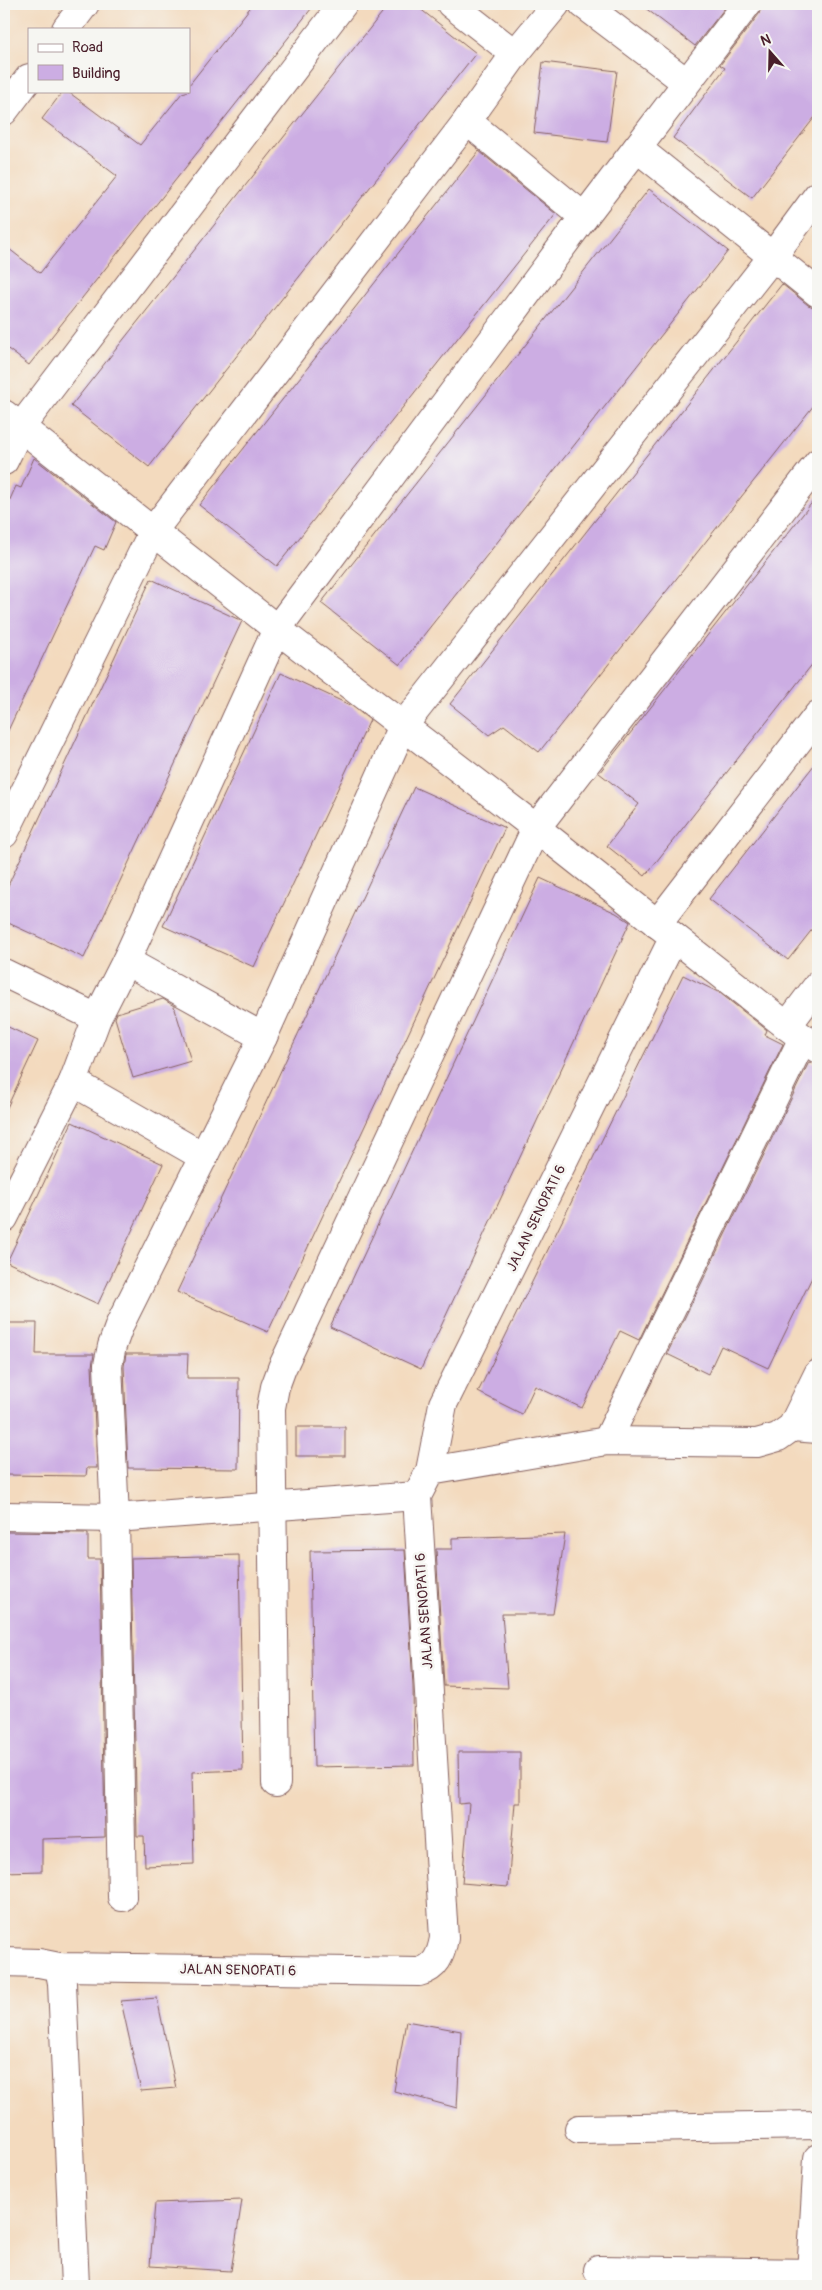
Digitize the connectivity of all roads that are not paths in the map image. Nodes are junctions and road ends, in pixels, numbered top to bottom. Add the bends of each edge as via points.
1 (85, 4) edge
2 (344, 4) edge
3 (451, 4) edge
4 (556, 4) edge
5 (584, 4) edge
6 (747, 4) edge
7 (67, 28) edge
8 (515, 54) junction
9 (28, 79) edge
10 (686, 82) junction
11 (4, 111) edge
12 (467, 121) junction
13 (637, 148) junction
14 (814, 209) edge
15 (584, 217) junction
16 (773, 256) junction
17 (818, 293) edge
18 (12, 421) edge
19 (4, 461) edge
20 (818, 463) edge
21 (153, 531) junction
22 (277, 629) junction
23 (818, 715) edge
24 (403, 726) junction
25 (536, 828) junction
26 (4, 834) edge
27 (666, 930) junction
28 (126, 961) junction
29 (4, 973) edge
30 (818, 985) edge
31 (97, 1018) junction
32 (263, 1037) junction
33 (803, 1038) edge
34 (73, 1082) junction
35 (204, 1157) junction
36 (4, 1218) edge
37 (818, 1374) edge
38 (805, 1428) edge
39 (607, 1441) junction
40 (430, 1471) junction
41 (417, 1496) junction
42 (271, 1508) junction
43 (4, 1516) edge
44 (115, 1518) junction
45 (276, 1782) dead end
46 (122, 1897) dead end
47 (4, 1962) edge
48 (59, 1967) junction
49 (818, 2125) edge
50 (579, 2129) dead end
51 (818, 2158) edge
52 (598, 2270) dead end
53 (814, 2273) edge
54 (75, 2286) edge

1 - 7 street
2 - 18 street
3 - 8 street
4 - 8 street
5 - 10 street
6 - 10 street
8 - 12 street
9 - 11 street
10 - 13 street
12 - 15 street
12 - 21 street
13 - 15 street
13 - 16 street
14 - 16 street
15 - 22 street
16 - 17 street
16 - 24 street
18 - 19 street
18 - 21 street
20 - 25 street
21 - 22 street
21 - 26 street
22 - 24 street
22 - 28 street
23 - 27 street, JALAN SENOPATI 6
24 - 25 street
24 - 32 street
25 - 27 street
25 - 42 street via 280,1374 271,1408
27 - 33 street
27 - 40 street, JALAN SENOPATI 6 via 444,1404
28 - 31 street
28 - 32 street
29 - 31 street
30 - 33 street
31 - 34 street
32 - 35 street
33 - 39 street
34 - 35 street
34 - 36 street
35 - 44 street via 112,1346 108,1365
37 - 38 street
38 - 39 street via 757,1443
39 - 40 street
40 - 41 street, JALAN SENOPATI 6
41 - 42 street
41 - 48 street, JALAN SENOPATI 6 via 444,1938 437,1961 419,1972
42 - 44 street
42 - 45 street
43 - 44 street
44 - 46 street
47 - 48 street, JALAN SENOPATI 6
48 - 54 street
49 - 50 street
51 - 53 street
52 - 53 street

